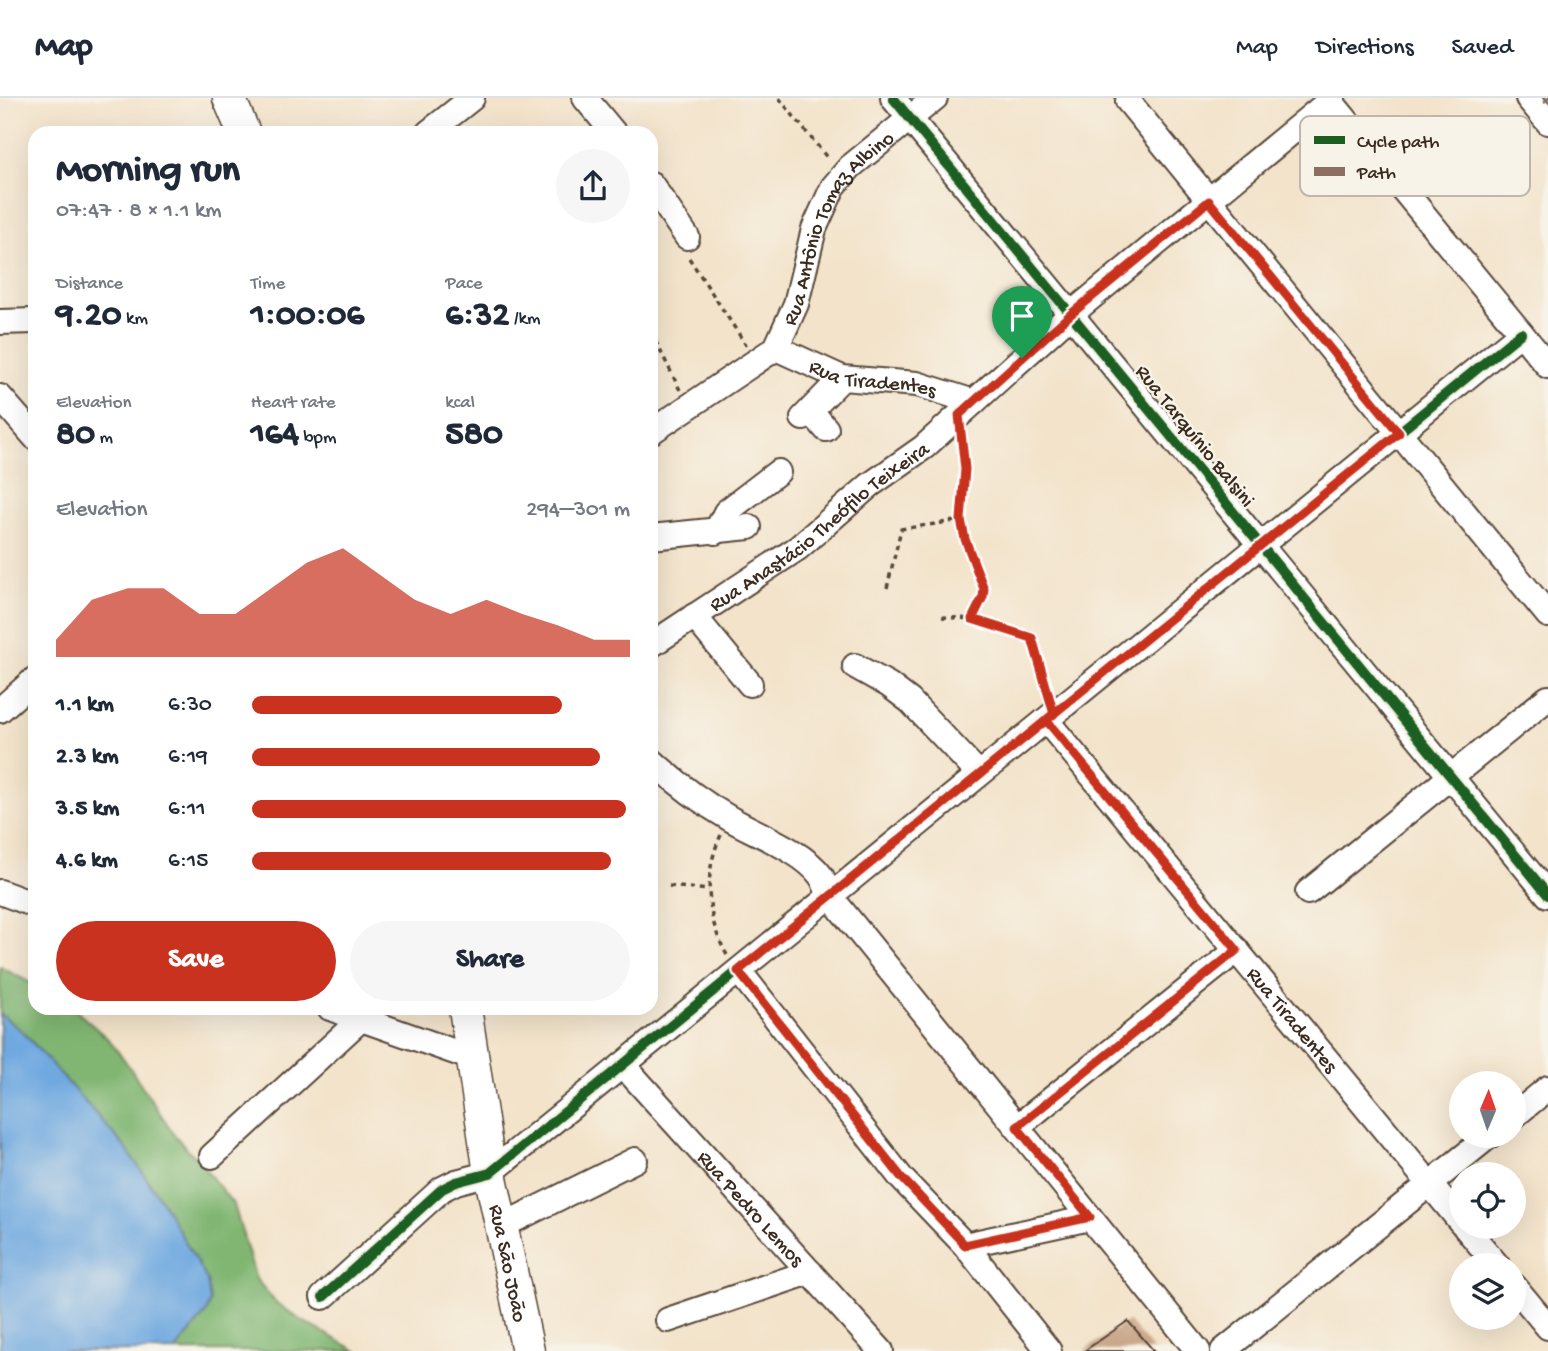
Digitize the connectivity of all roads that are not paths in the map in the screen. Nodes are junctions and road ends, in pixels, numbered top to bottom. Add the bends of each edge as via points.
1 (229, 98) edge
2 (472, 98) edge
3 (585, 98) edge
4 (893, 98) edge
5 (935, 98) edge
6 (1528, 98) edge
7 (1330, 99) edge
8 (1128, 101) dead end
9 (1310, 116) edge
10 (1344, 116) edge
11 (910, 118) junction
12 (1548, 122) edge
13 (1300, 124) edge
14 (241, 126) edge
15 (437, 126) edge
16 (608, 126) edge
17 (1409, 196) edge
18 (658, 199) edge
19 (1209, 201) junction
20 (687, 237) road end
21 (1071, 314) junction
22 (28, 321) edge
23 (0, 322) edge
24 (1521, 333) junction
25 (766, 355) junction
26 (1548, 366) edge
27 (842, 378) junction
28 (0, 397) edge
29 (966, 408) junction
30 (813, 419) dead end
31 (658, 427) edge
32 (28, 429) edge
33 (1399, 433) junction
34 (778, 472) dead end
35 (749, 527) dead end
36 (716, 532) junction
37 (658, 536) edge
38 (1261, 545) junction
39 (1548, 615) edge
40 (694, 616) junction
41 (658, 640) edge
42 (855, 666) dead end
43 (750, 684) dead end
44 (28, 685) edge
45 (1548, 698) edge
46 (0, 710) edge
47 (1050, 717) junction
48 (658, 766) edge
49 (979, 774) junction
50 (1451, 776) junction
51 (0, 892) edge
52 (1308, 892) dead end
53 (1548, 895) edge
54 (830, 896) junction
55 (28, 902) edge
56 (1237, 950) junction
57 (738, 971) junction
58 (350, 1015) edge
59 (466, 1015) edge
60 (361, 1019) junction
61 (472, 1058) junction
62 (623, 1065) junction
63 (1548, 1088) edge
64 (1526, 1106) edge
65 (1017, 1127) junction
66 (1474, 1148) edge
67 (212, 1156) dead end
68 (635, 1160) dead end
69 (491, 1173) junction
70 (1430, 1184) junction
71 (1449, 1207) edge
72 (1090, 1217) junction
73 (500, 1227) junction
74 (1475, 1239) edge
75 (965, 1245) junction
76 (1487, 1253) edge
77 (810, 1272) junction
78 (323, 1297) dead end
79 (1526, 1300) edge
80 (668, 1321) dead end
81 (1548, 1327) edge
82 (528, 1351) edge
83 (881, 1351) edge
84 (1049, 1351) edge
85 (1198, 1351) edge
86 (1223, 1351) edge

1 - 14 main road
2 - 15 street
3 - 16 street
4 - 11 street, Rua Tarquínio Balsini
5 - 11 street, Rua Antônio Tomaz Albino
6 - 12 street
7 - 9 street, Rua Anastácio Theófilo Teixeira
7 - 10 street
8 - 19 street
11 - 21 street, Rua Tarquínio Balsini
11 - 25 street, Rua Antônio Tomaz Albino via 842,175 824,204 796,304
13 - 19 street, Rua Anastácio Theófilo Teixeira
17 - 24 street
18 - 20 street
19 - 21 street, Rua Anastácio Theófilo Teixeira
19 - 33 street
21 - 29 street, Rua Anastácio Theófilo Teixeira
21 - 38 street, Rua Tarquínio Balsini
22 - 23 street
24 - 26 street
24 - 33 street
25 - 27 street, Rua Tiradentes
25 - 31 street
27 - 29 street, Rua Tiradentes via 917,384
27 - 30 street
28 - 32 street
29 - 40 street, Rua Anastácio Theófilo Teixeira via 798,548
33 - 38 street
33 - 39 street
34 - 36 street via 726,512
35 - 36 street
36 - 37 street
38 - 47 street
38 - 50 street, Rua Tarquínio Balsini
40 - 41 street, Rua Anastácio Theófilo Teixeira
40 - 43 street
42 - 49 street via 910,701
44 - 46 street
45 - 50 street
47 - 49 street
47 - 56 street, Rua Tiradentes
48 - 54 street via 728,818 810,865
49 - 54 street
50 - 52 street
50 - 53 street, Rua Tarquínio Balsini
51 - 55 street
54 - 57 street
54 - 65 street
56 - 65 street
56 - 70 street, Rua Tiradentes
57 - 62 street
57 - 75 street via 902,1178
58 - 60 street
59 - 61 main road, Rua São João
60 - 61 street
60 - 67 street
61 - 69 main road, Rua São João
62 - 69 street
62 - 77 street, Rua Pedro Lemos
63 - 64 street
65 - 72 street
66 - 70 street
68 - 73 street
69 - 73 main road, Rua São João
69 - 78 street via 442,1189
70 - 71 street, Rua Tiradentes
70 - 86 street
72 - 75 street
72 - 85 street
73 - 82 main road, Rua São João
74 - 76 street
75 - 84 street
77 - 80 street
77 - 83 street, Rua Pedro Lemos
79 - 81 street

